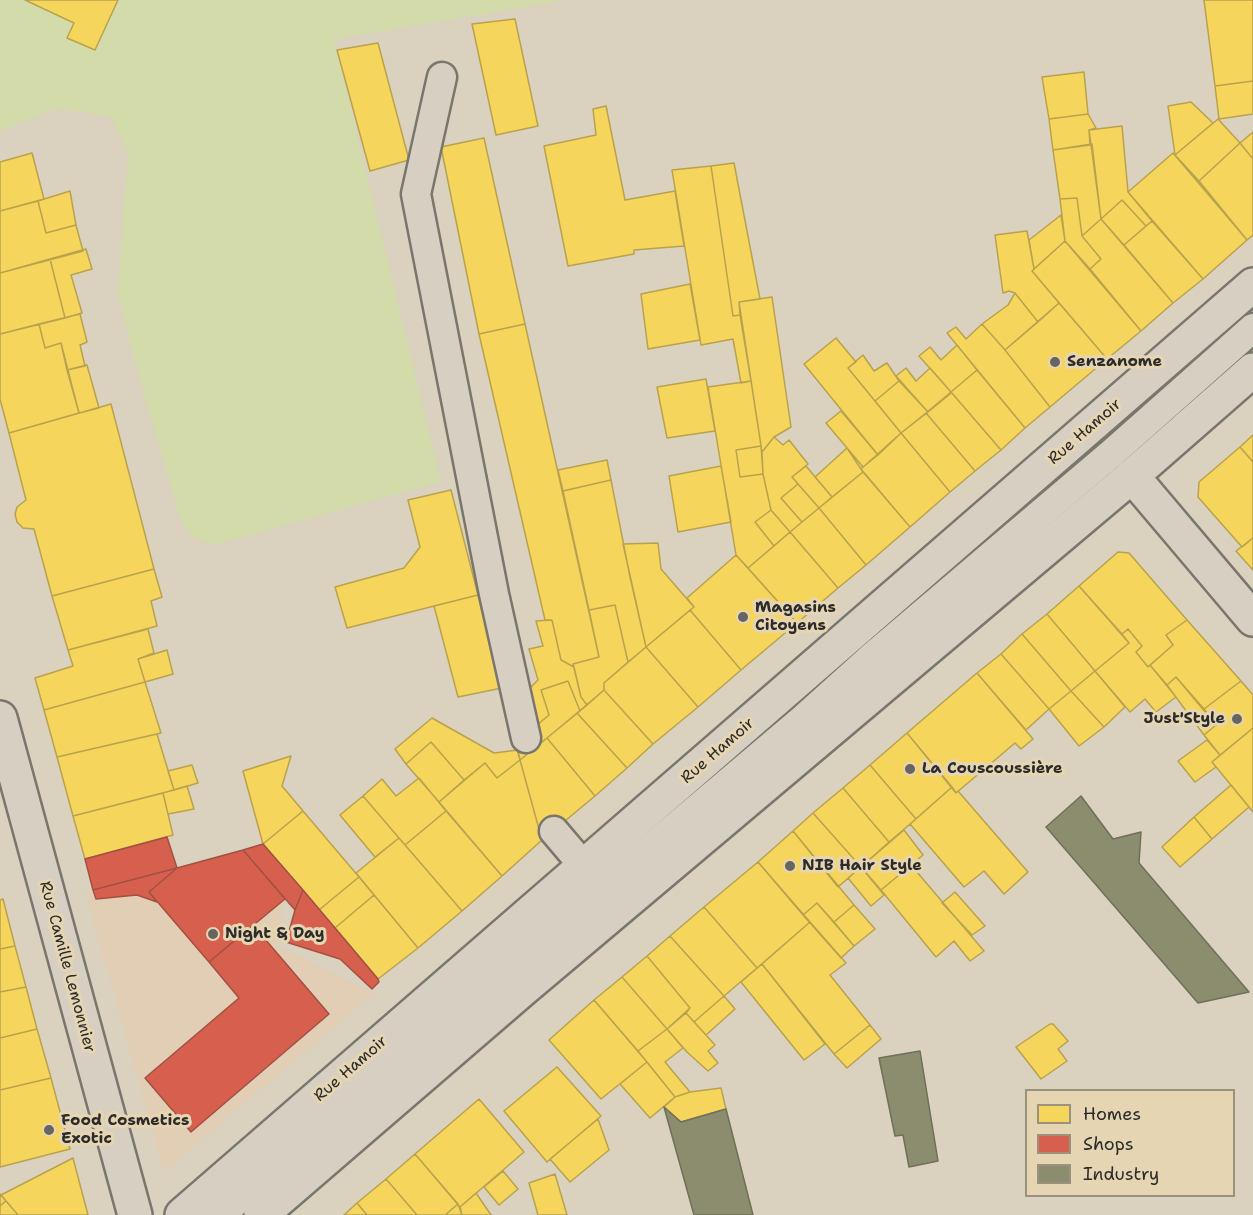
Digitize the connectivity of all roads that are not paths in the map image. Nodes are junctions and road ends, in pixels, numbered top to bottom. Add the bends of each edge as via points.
1 (442, 77) dead end
2 (1253, 285) edge
3 (1253, 328) edge
4 (1253, 370) edge
5 (1132, 476) junction
6 (1253, 619) edge
7 (0, 718) edge
8 (526, 738) dead end
9 (554, 831) dead end
10 (594, 877) junction
11 (135, 1215) edge
12 (182, 1215) edge
13 (219, 1215) edge
14 (261, 1215) edge

1 - 8 lane via 416,194
2 - 10 main road, Rue Hamoir
3 - 10 lane, Rue Hamoir via 1120,446
4 - 5 main road
5 - 6 main road
5 - 14 main road
7 - 11 main road, Rue Camille Lemonnier
9 - 10 lane
10 - 12 main road, Rue Hamoir
10 - 13 lane, Rue Hamoir via 507,972

